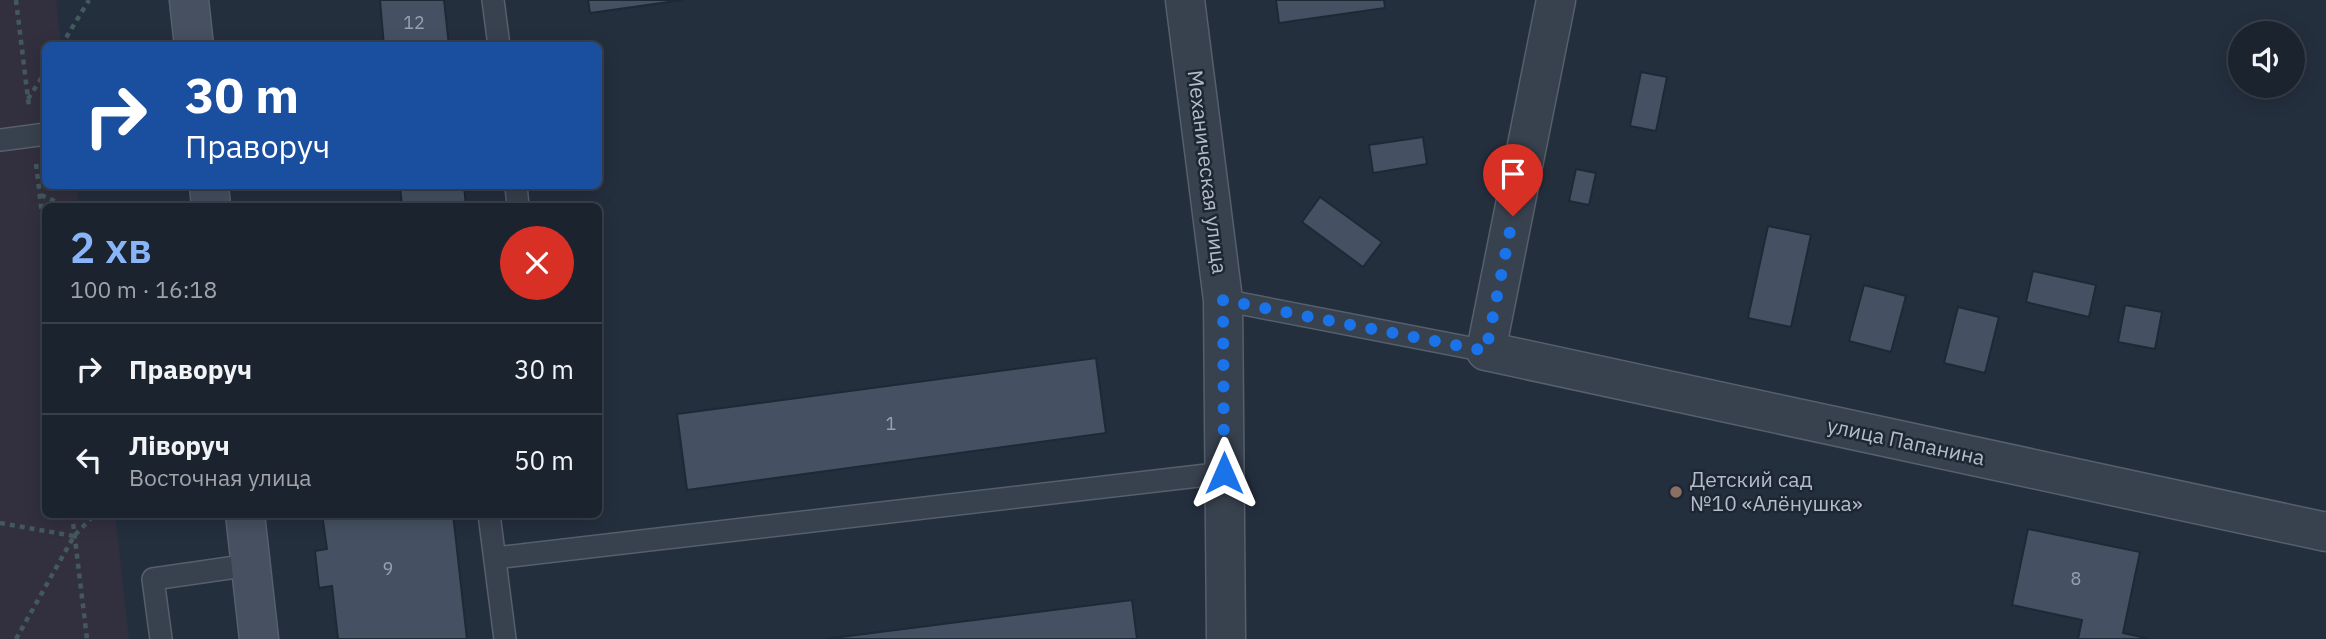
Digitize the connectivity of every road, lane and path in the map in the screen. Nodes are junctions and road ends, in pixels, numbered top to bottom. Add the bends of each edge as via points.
1 (89, 0) edge
2 (189, 0) edge
3 (493, 0) edge
4 (1185, 0) edge
5 (1556, 0) edge
6 (63, 42) edge
7 (194, 42) edge
8 (498, 42) edge
9 (42, 77) edge
10 (28, 99) dead end
11 (42, 135) edge
12 (0, 140) edge
13 (40, 194) dead end
14 (60, 203) edge
15 (1223, 300) junction
16 (1486, 351) junction
17 (1224, 473) junction
18 (72, 518) edge
19 (91, 518) edge
20 (245, 518) edge
21 (490, 518) edge
22 (0, 523) edge
23 (2326, 532) edge
24 (74, 536) junction
25 (495, 558) junction
26 (250, 565) junction
27 (16, 639) edge
28 (87, 639) edge
29 (161, 639) edge
30 (259, 639) edge
31 (505, 639) edge
32 (1226, 639) edge

1 - 6 path
2 - 7 main road
3 - 8 lane
4 - 15 street, Механическая улица
5 - 16 street
9 - 10 path
11 - 12 lane
13 - 14 path
15 - 16 lane
15 - 17 street, Механическая улица
16 - 23 street, улица Папанина
17 - 25 lane
17 - 32 street, Механическая улица
18 - 24 path
19 - 24 path
20 - 26 main road
21 - 25 lane
22 - 24 path
24 - 27 path
24 - 28 path
25 - 31 lane
26 - 29 lane via 152,579
26 - 30 main road

